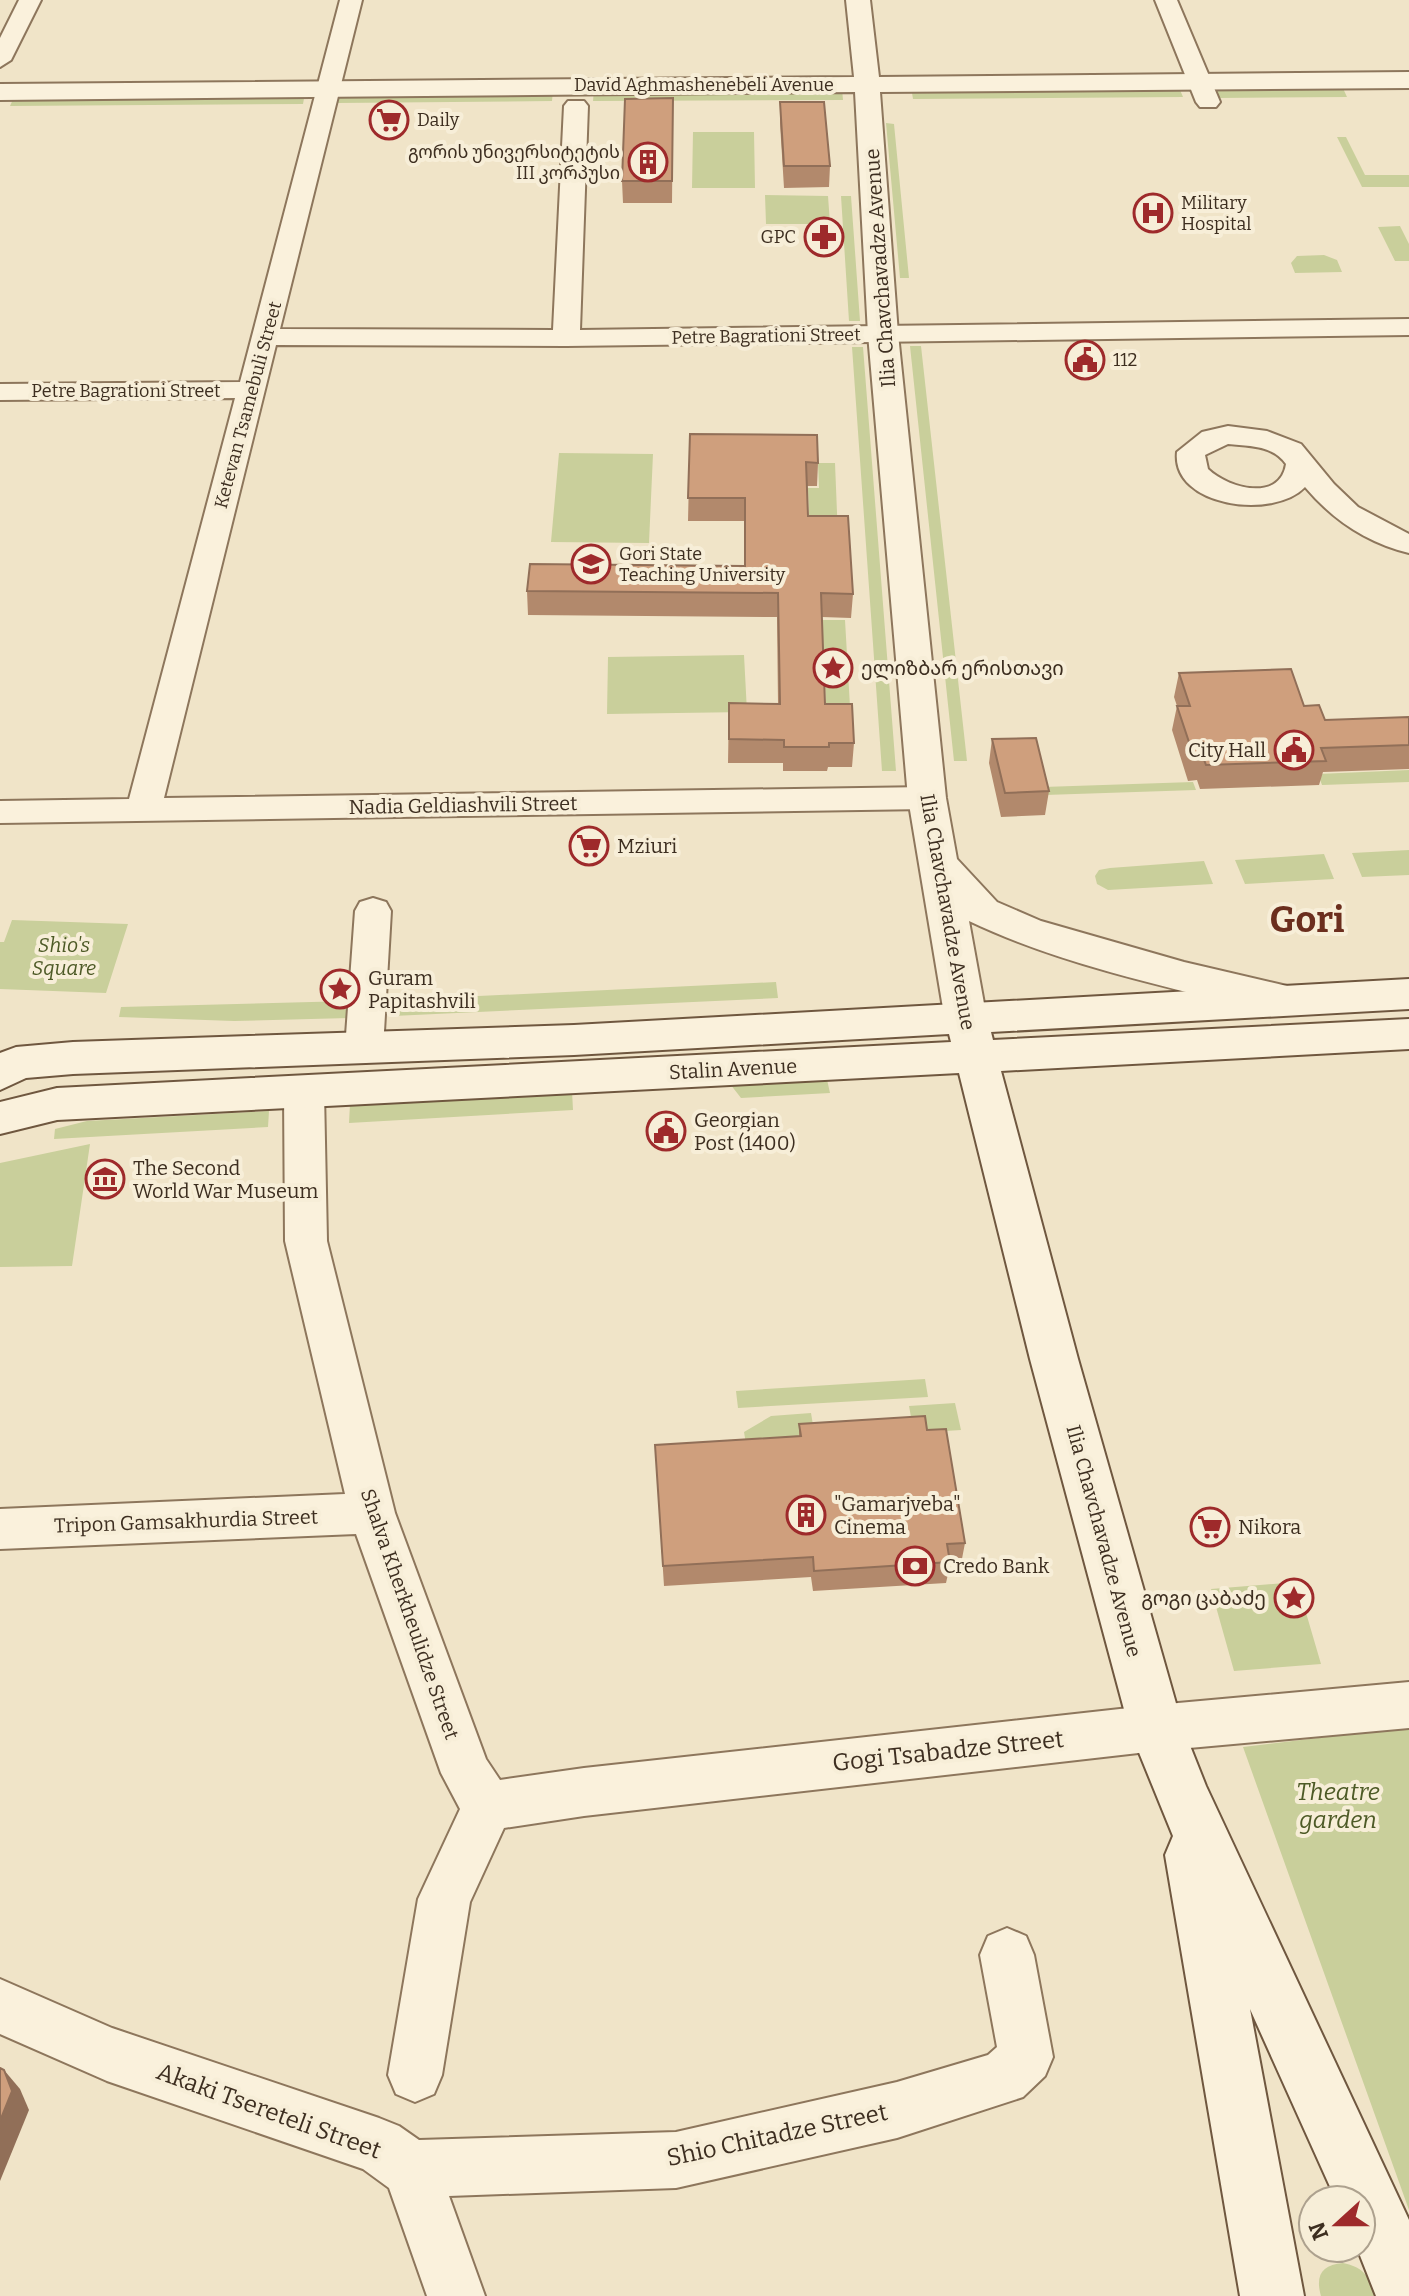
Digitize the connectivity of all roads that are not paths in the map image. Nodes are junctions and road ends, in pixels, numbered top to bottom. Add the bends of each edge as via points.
1 (30, 0) edge
2 (351, 0) edge
3 (858, 0) edge
4 (1166, 0) edge
5 (0, 60) edge
6 (1409, 80) edge
7 (1203, 91) junction
8 (1357, 91) junction
9 (0, 92) edge
10 (868, 94) junction
11 (328, 97) junction
12 (1409, 102) edge
13 (576, 106) junction
14 (0, 110) edge
15 (1409, 327) edge
16 (883, 334) junction
17 (266, 337) junction
18 (566, 338) junction
19 (252, 390) junction
20 (0, 392) edge
21 (1301, 463) junction
22 (1288, 490) junction
23 (1327, 497) junction
24 (1409, 544) edge
25 (927, 798) junction
26 (144, 809) junction
27 (0, 812) edge
28 (937, 861) junction
29 (373, 911) dead end
30 (1409, 994) edge
31 (1285, 1000) junction
32 (1409, 1034) edge
33 (971, 1038) junction
34 (0, 1046) edge
35 (364, 1049) junction
36 (73, 1058) junction
37 (0, 1074) edge
38 (304, 1092) junction
39 (0, 1098) edge
40 (57, 1104) junction
41 (0, 1118) edge
42 (372, 1513) junction
43 (0, 1529) edge
44 (1409, 1705) edge
45 (1156, 1728) junction
46 (1183, 1797) junction
47 (488, 1806) junction
48 (1007, 1955) dead end
49 (0, 2006) edge
50 (415, 2075) dead end
51 (411, 2169) junction
52 (456, 2296) edge
53 (1272, 2296) edge
54 (1408, 2296) edge

1 - 5 street
2 - 11 street, Ketevan Tsamebuli Street
3 - 10 street, Ilia Chavchavadze Avenue
4 - 7 street
6 - 8 street, David Aghmashenebeli Avenue
7 - 8 street, David Aghmashenebeli Avenue
7 - 10 street, David Aghmashenebeli Avenue
8 - 12 street, David Aghmashenebeli Avenue
9 - 11 street, David Aghmashenebeli Avenue
10 - 11 street, David Aghmashenebeli Avenue
10 - 13 street, David Aghmashenebeli Avenue
10 - 16 street, Ilia Chavchavadze Avenue
11 - 13 street, David Aghmashenebeli Avenue
11 - 14 street, David Aghmashenebeli Avenue
11 - 17 street, Ketevan Tsamebuli Street
13 - 18 street
15 - 16 street, Petre Bagrationi Street
16 - 18 street, Petre Bagrationi Street
16 - 25 street, Ilia Chavchavadze Avenue
17 - 18 street, Petre Bagrationi Street
17 - 19 street, Ketevan Tsamebuli Street
19 - 20 street, Petre Bagrationi Street
19 - 26 street, Ketevan Tsamebuli Street
21 - 22 street via 1303,473
21 - 22 street via 1281,444 1247,435 1212,438 1191,452 1193,472 1218,489 1254,497
21 - 23 street
22 - 23 street
23 - 24 street via 1366,526
25 - 26 street, Nadia Geldiashvili Street
25 - 28 street, Ilia Chavchavadze Avenue
26 - 27 street, Nadia Geldiashvili Street
28 - 31 street via 983,912 1027,931
28 - 33 street, Ilia Chavchavadze Avenue
29 - 35 street
30 - 31 street, Stalin Avenue
31 - 33 street, Stalin Avenue
32 - 33 street, Stalin Avenue
33 - 35 street, Stalin Avenue
33 - 38 street, Stalin Avenue
33 - 45 street, Ilia Chavchavadze Avenue
34 - 36 street, Stalin Avenue
35 - 36 street, Stalin Avenue
36 - 37 street, Stalin Avenue via 16,1063
38 - 40 street, Stalin Avenue
38 - 42 street, Shalva Kherkheulidze Street via 306,1241
39 - 40 street, Stalin Avenue
40 - 41 street, Stalin Avenue
42 - 43 street, Tripon Gamsakhurdia Street
42 - 47 street, Shalva Kherkheulidze Street via 466,1773
44 - 45 street, Gogi Tsabadze Street
45 - 46 street, Ilia Chavchavadze Avenue
45 - 47 street, Gogi Tsabadze Street
46 - 53 street, Ilia Chavchavadze Avenue
46 - 54 street, Ilia Chavchavadze Avenue
47 - 50 street via 444,1899
48 - 51 street, Shio Chitadze Street via 1026,2057 1004,2078 897,2110 676,2160
49 - 51 street, Akaki Tsereteli Street via 107,2054 379,2146
51 - 52 street

